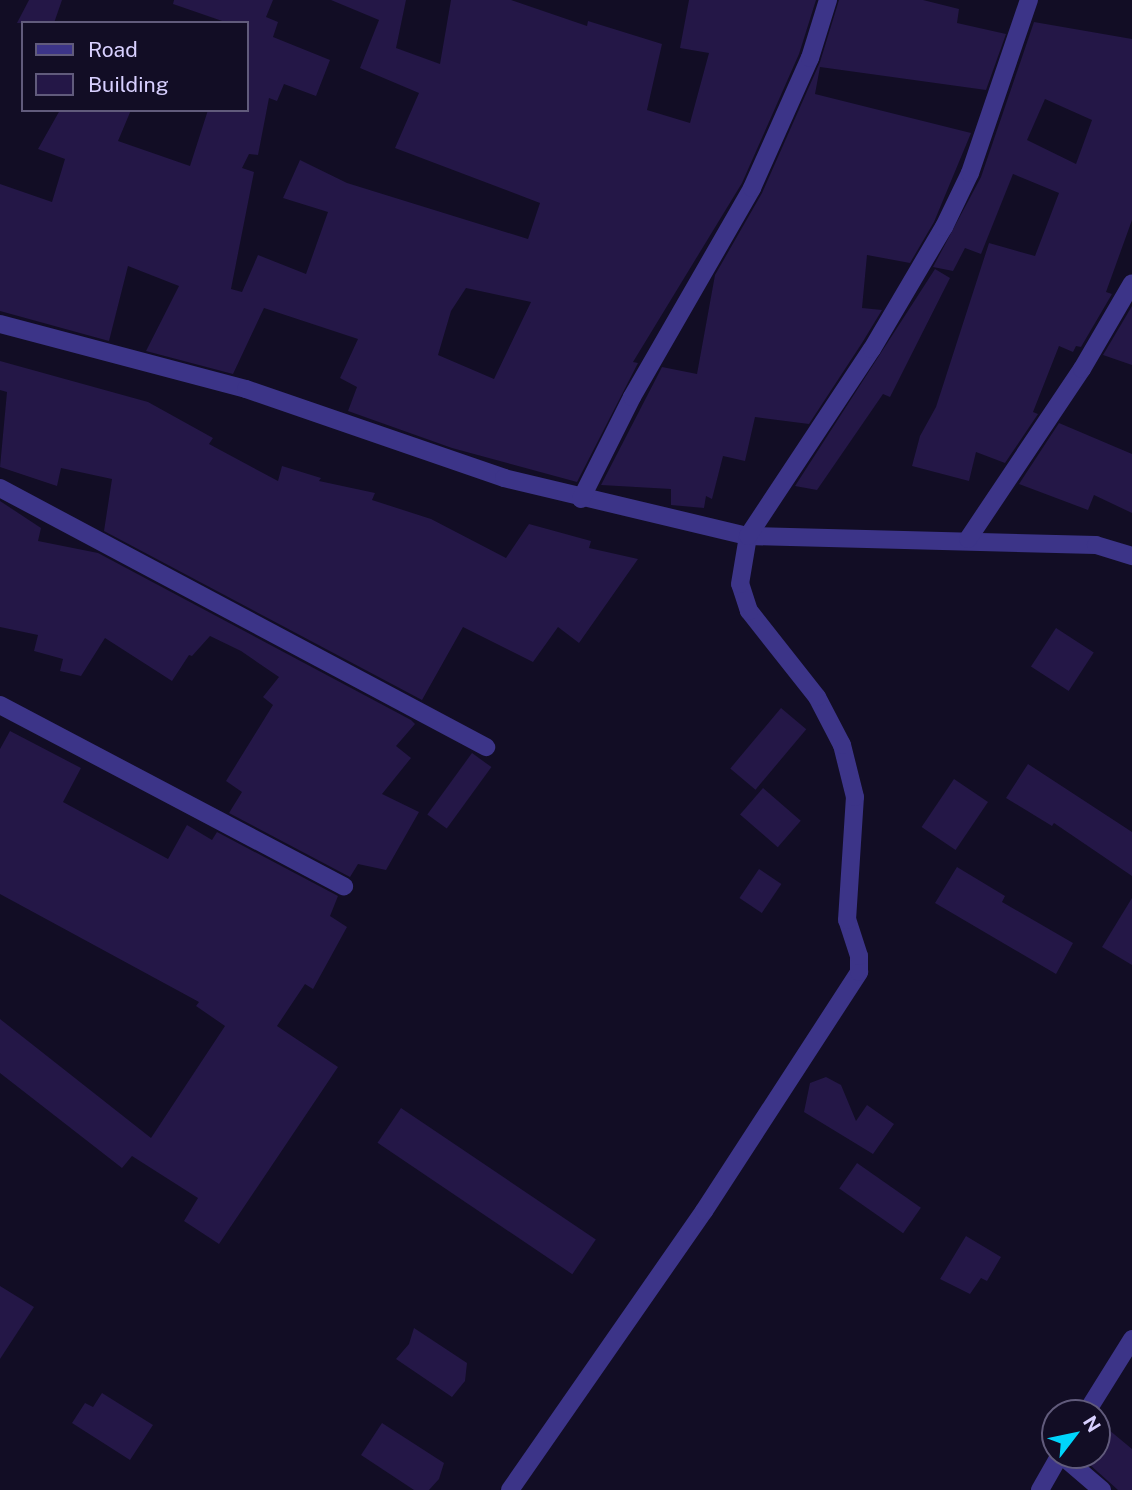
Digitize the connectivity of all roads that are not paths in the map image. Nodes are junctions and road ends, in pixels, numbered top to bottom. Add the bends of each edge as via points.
1 (828, 0) edge
2 (1029, 0) edge
3 (1132, 283) edge
4 (0, 324) edge
5 (0, 488) edge
6 (581, 499) junction
7 (748, 536) junction
8 (968, 539) junction
9 (1132, 556) edge
10 (0, 705) edge
11 (486, 747) dead end
12 (344, 886) dead end
13 (1132, 1339) edge
14 (1095, 1399) edge
15 (1053, 1469) edge
16 (1077, 1469) edge
17 (510, 1490) edge
18 (1040, 1490) edge
19 (1102, 1490) edge

1 - 6 street via 810,58 752,188 632,397
2 - 7 street via 970,173 944,228 872,349
3 - 8 street via 1082,369
4 - 6 street via 246,389 504,478
5 - 11 street
6 - 7 street
7 - 8 street
7 - 17 street via 740,584 749,611 817,696 842,745 855,797 848,920 859,972 704,1211
8 - 9 street via 1096,545
10 - 12 street
13 - 14 street
15 - 18 street
16 - 19 street

